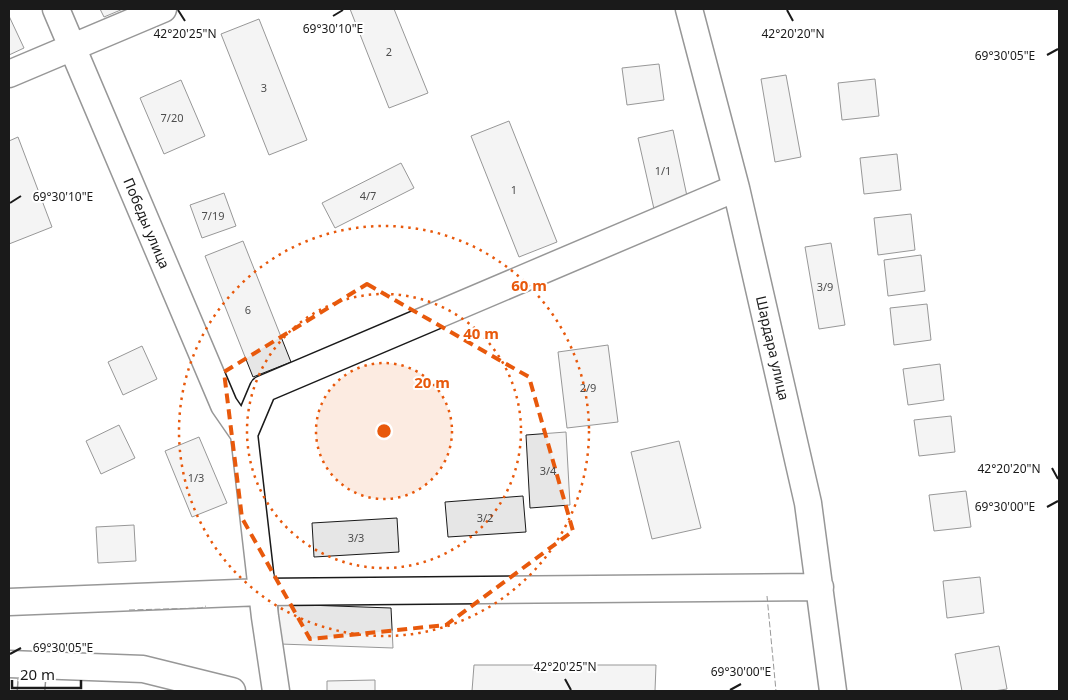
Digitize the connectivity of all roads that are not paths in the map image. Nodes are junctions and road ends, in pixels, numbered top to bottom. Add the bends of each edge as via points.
1 (56, 9) edge
2 (163, 9) edge
3 (689, 9) edge
4 (72, 47) junction
5 (9, 74) edge
6 (736, 188) junction
7 (244, 434) junction
8 (820, 587) junction
9 (9, 602) edge
10 (263, 604) junction
11 (21, 665) edge
12 (31, 691) edge
13 (232, 691) edge
14 (276, 691) edge
15 (833, 691) edge

1 - 4 street, Победы улица
2 - 4 street
3 - 6 street, Шардара улица
4 - 5 street
4 - 7 street, Победы улица via 224,406
6 - 7 street via 263,390
6 - 8 street, Шардара улица via 808,504
7 - 10 street
8 - 10 street
8 - 15 street, Шардара улица
9 - 10 street
10 - 14 street
11 - 12 street
11 - 13 street via 143,669

